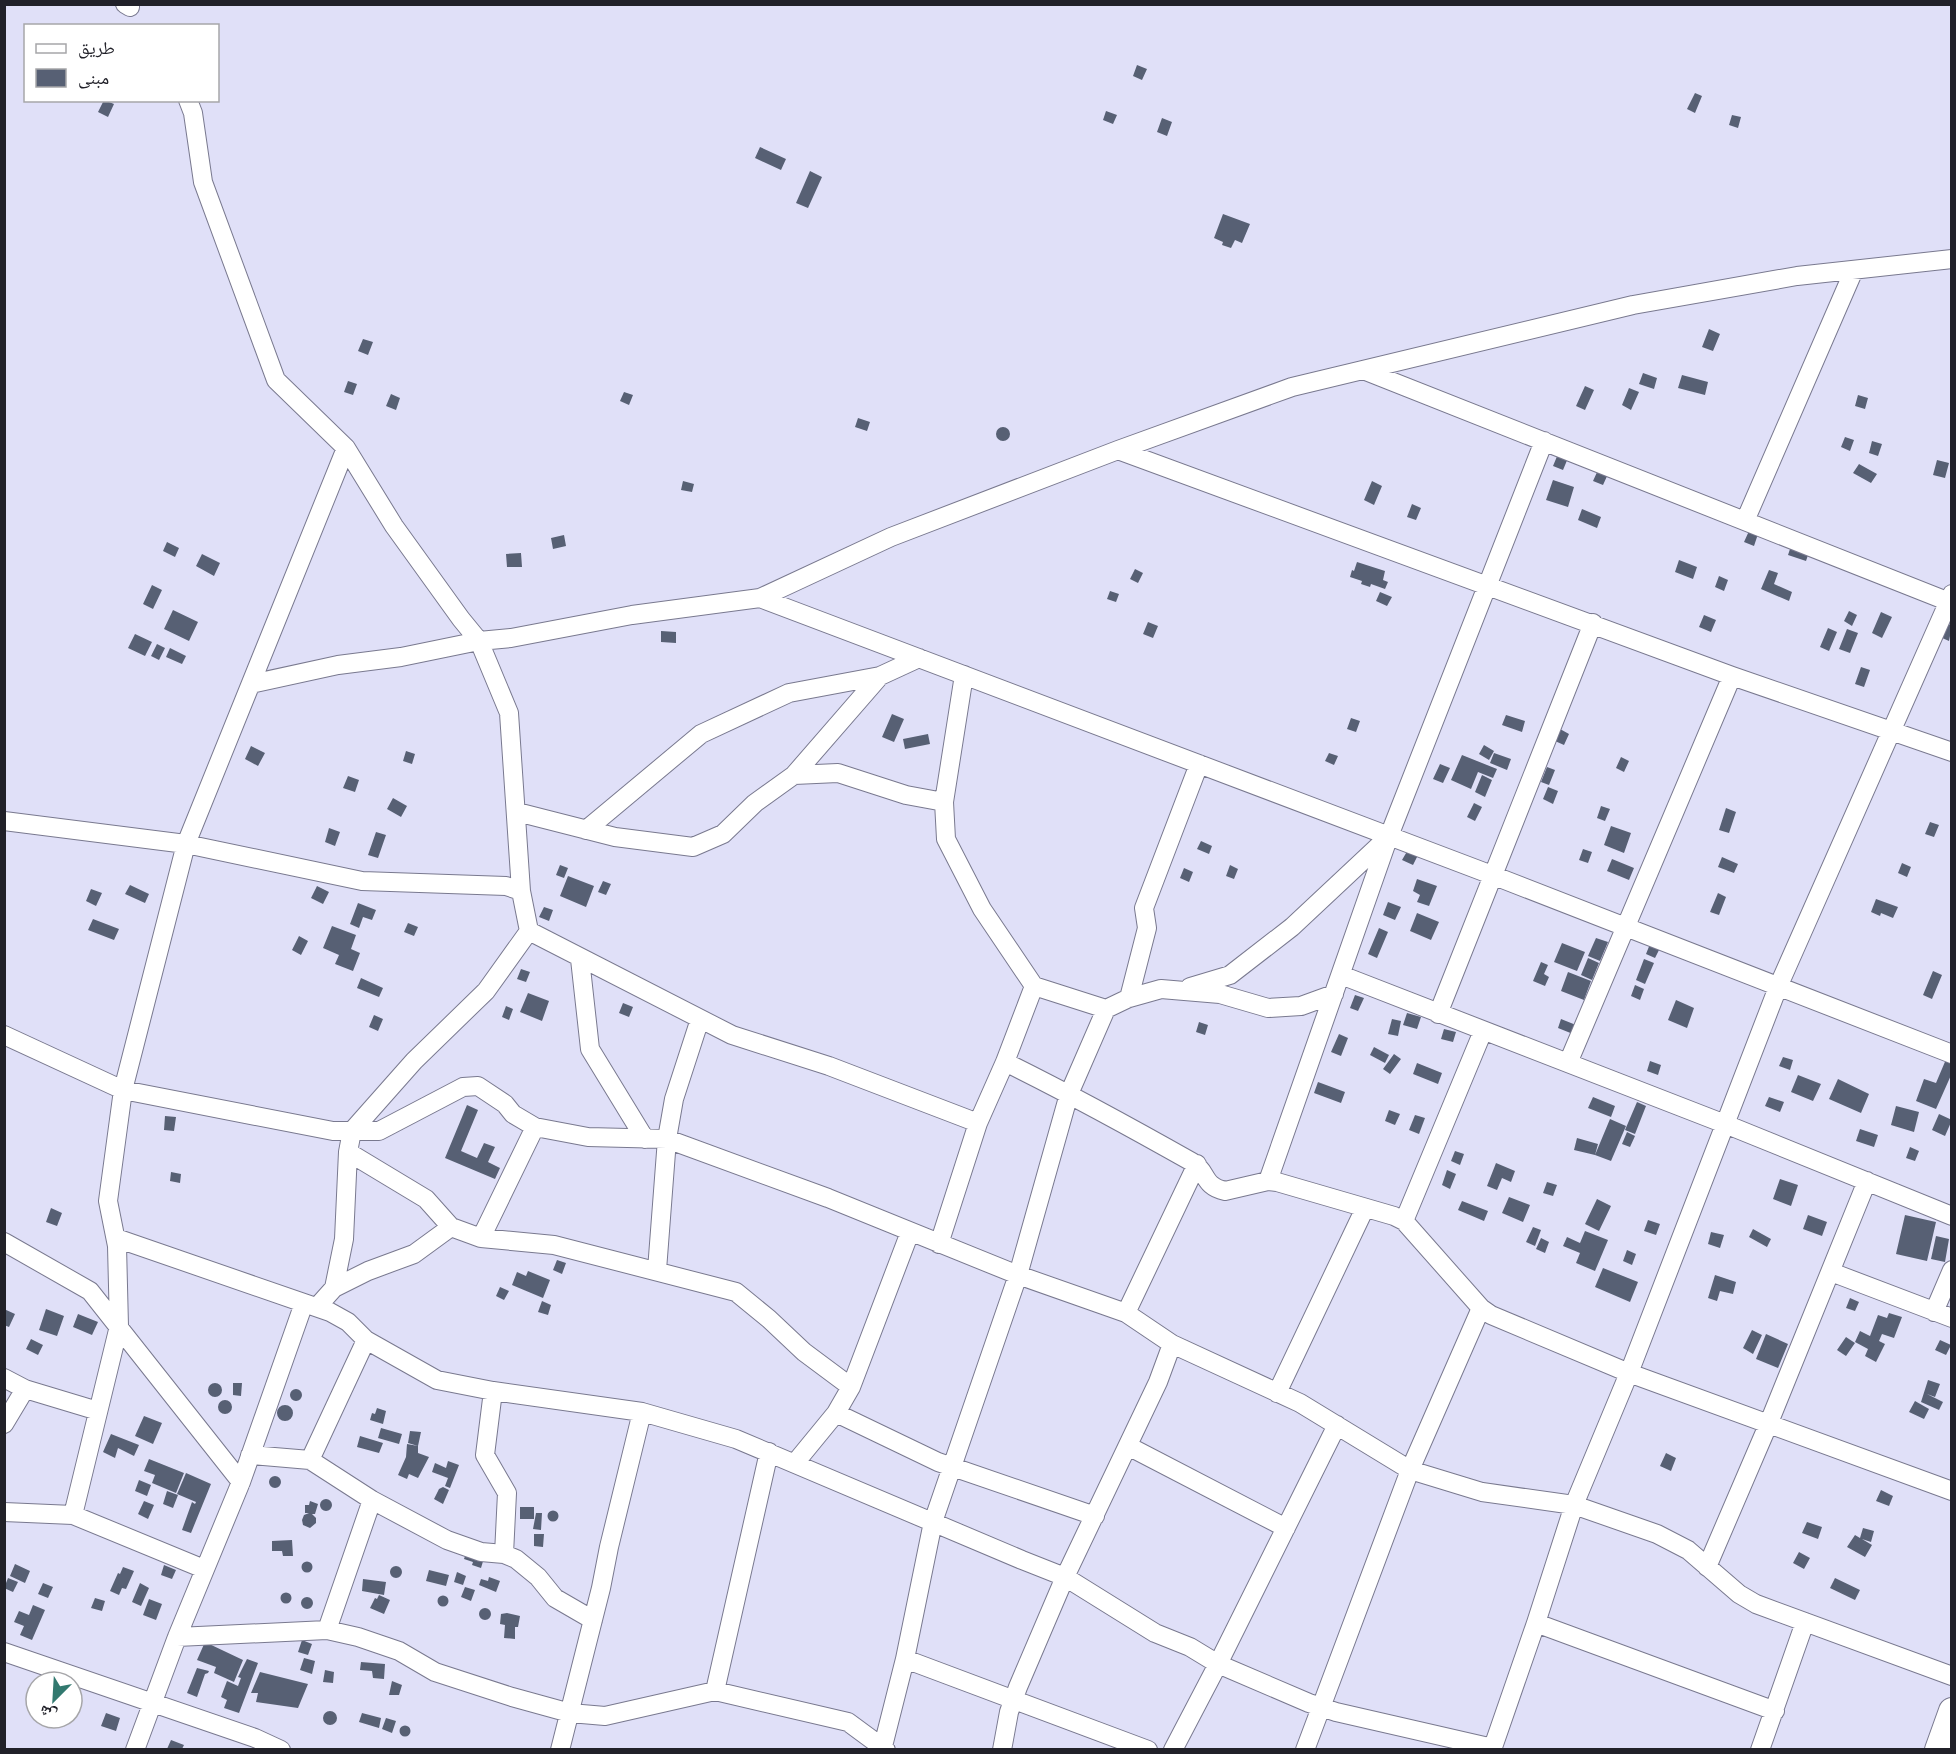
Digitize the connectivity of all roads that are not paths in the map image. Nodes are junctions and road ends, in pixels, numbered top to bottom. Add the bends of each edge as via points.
1 (189, 102) edge
2 (1952, 259) edge
3 (1854, 270) junction
4 (1364, 370) junction
5 (1544, 441) junction
6 (346, 448) junction
7 (1118, 450) junction
8 (1745, 521) junction
9 (1487, 584) junction
10 (760, 598) junction
11 (1950, 599) edge
12 (1593, 623) junction
13 (479, 641) junction
14 (919, 658) junction
15 (964, 675) junction
16 (880, 676) junction
17 (1732, 676) junction
18 (251, 684) junction
19 (1892, 730) junction
20 (1952, 752) edge
21 (1199, 764) junction
22 (794, 774) junction
23 (945, 802) junction
24 (517, 812) junction
25 (4, 821) edge
26 (586, 830) junction
27 (1389, 836) junction
28 (186, 844) junction
29 (1492, 875) junction
30 (521, 891) junction
31 (1626, 928) junction
32 (529, 931) junction
33 (580, 959) junction
34 (1341, 975) junction
35 (1034, 986) junction
36 (1778, 987) junction
37 (1180, 991) junction
38 (1334, 994) junction
39 (1129, 998) junction
40 (1106, 1009) junction
41 (1438, 1014) junction
42 (700, 1019) junction
43 (1483, 1031) junction
44 (4, 1035) edge
45 (1952, 1054) edge
46 (1005, 1062) junction
47 (1568, 1063) junction
48 (123, 1090) junction
49 (1069, 1094) junction
50 (978, 1123) junction
51 (1725, 1124) junction
52 (535, 1127) junction
53 (352, 1131) junction
54 (645, 1139) junction
55 (667, 1139) junction
56 (348, 1152) junction
57 (1197, 1164) junction
58 (1268, 1181) junction
59 (1867, 1181) junction
60 (1365, 1208) junction
61 (1952, 1216) edge
62 (1404, 1221) junction
63 (451, 1227) junction
64 (910, 1233) junction
65 (116, 1238) junction
66 (481, 1238) junction
67 (939, 1244) junction
68 (7, 1246) edge
69 (657, 1270) junction
70 (1952, 1270) edge
71 (1831, 1272) junction
72 (1018, 1275) junction
73 (333, 1288) junction
74 (311, 1305) junction
75 (1481, 1308) junction
76 (1126, 1313) junction
77 (1943, 1315) edge
78 (119, 1326) junction
79 (366, 1340) junction
80 (1172, 1344) junction
81 (1629, 1372) junction
82 (4, 1378) edge
83 (851, 1387) junction
84 (25, 1389) junction
85 (493, 1391) junction
86 (1277, 1392) junction
87 (98, 1411) junction
88 (642, 1412) junction
89 (836, 1413) junction
90 (4, 1424) edge
91 (1337, 1425) junction
92 (1768, 1425) junction
93 (1128, 1446) junction
94 (769, 1452) junction
95 (250, 1455) junction
96 (310, 1460) junction
97 (795, 1463) junction
98 (951, 1467) junction
99 (1410, 1470) junction
100 (242, 1482) junction
101 (1952, 1491) edge
102 (372, 1500) junction
103 (1574, 1505) junction
104 (4, 1512) edge
105 (73, 1515) junction
106 (1095, 1516) junction
107 (933, 1522) junction
108 (1286, 1528) junction
109 (504, 1554) junction
110 (1707, 1567) junction
111 (204, 1569) junction
112 (1065, 1577) junction
113 (594, 1620) junction
114 (1805, 1622) junction
115 (1536, 1623) junction
116 (327, 1630) junction
117 (177, 1637) junction
118 (4, 1652) edge
119 (905, 1659) junction
120 (1218, 1664) junction
121 (1952, 1676) edge
122 (715, 1691) junction
123 (1013, 1700) junction
124 (153, 1704) junction
125 (1321, 1708) junction
126 (1775, 1711) junction
127 (1952, 1711) edge
128 (570, 1713) junction
129 (135, 1749) edge
130 (281, 1749) edge
131 (560, 1749) edge
132 (884, 1749) edge
133 (1002, 1749) edge
134 (1148, 1749) edge
135 (1173, 1749) edge
136 (1305, 1749) edge
137 (1493, 1749) edge
138 (1760, 1749) edge
139 (1938, 1749) edge

1 - 6 street via 203,182 276,380
2 - 3 street
3 - 4 street via 1633,305
3 - 8 street
4 - 5 street
4 - 7 street via 1292,387
5 - 8 street
5 - 9 street
6 - 13 street via 394,526
6 - 18 street
7 - 9 street
7 - 10 street via 891,537
8 - 11 street
9 - 12 street
9 - 27 street
10 - 13 street
10 - 14 street
11 - 19 street
12 - 17 street
12 - 29 street
13 - 18 street
13 - 24 street via 509,713
14 - 15 street
14 - 16 street
15 - 21 street
15 - 23 street
16 - 22 street
16 - 26 street via 789,693 701,734
17 - 19 street
17 - 31 street
18 - 28 street
19 - 20 street
19 - 36 street
21 - 27 street
21 - 39 street via 1144,908 1147,928
22 - 23 street via 838,773 906,795
22 - 26 street via 755,803 723,834 693,848
23 - 35 street via 946,838 982,909
24 - 26 street
24 - 30 street
25 - 28 street
27 - 29 street
27 - 34 street
27 - 37 street via 1292,927 1230,975
28 - 30 street via 362,881 506,886
28 - 48 street
29 - 31 street
29 - 41 street
30 - 32 street
31 - 36 street
31 - 47 street
32 - 33 street
32 - 53 street via 486,991 414,1061
33 - 42 street
33 - 54 street via 590,1050
34 - 38 street
34 - 41 street
35 - 40 street
35 - 46 street
36 - 45 street
36 - 51 street
37 - 38 street via 1220,994 1268,1008 1301,1006
37 - 39 street via 1161,989
38 - 58 street
39 - 40 street
40 - 49 street
41 - 43 street
42 - 50 street via 732,1035 829,1066
42 - 55 street via 674,1099
43 - 47 street
43 - 62 street
44 - 48 street
46 - 49 street
46 - 50 street
47 - 51 street
48 - 53 street via 333,1131
48 - 65 street via 108,1201
49 - 57 street
49 - 72 street
50 - 67 street
51 - 59 street
51 - 81 street
52 - 53 street via 478,1086 463,1087 378,1131
52 - 54 street via 588,1137
52 - 66 street
53 - 56 street
54 - 55 street
55 - 64 street via 828,1198
55 - 69 street
56 - 63 street via 426,1199
56 - 73 street via 344,1239
57 - 58 street via 1211,1186 1225,1191
57 - 76 street
58 - 60 street
59 - 61 street
59 - 71 street
60 - 62 street
60 - 86 street
62 - 75 street
63 - 66 street
63 - 73 street via 414,1254
64 - 67 street
64 - 83 street
65 - 74 street
65 - 78 street
66 - 69 street via 554,1245
67 - 72 street
68 - 78 street via 90,1291
69 - 83 street via 736,1292
70 - 77 street
71 - 77 street
71 - 92 street
72 - 76 street
72 - 98 street
73 - 74 street
74 - 79 street via 341,1318
74 - 95 street
75 - 81 street
75 - 99 street
76 - 80 street
78 - 87 street
78 - 100 street
79 - 85 street via 436,1380
79 - 96 street
80 - 86 street
80 - 93 street
81 - 92 street
81 - 103 street
82 - 84 street
83 - 89 street
84 - 87 street
84 - 90 street
85 - 88 street
85 - 109 street via 485,1455 507,1493
86 - 91 street
87 - 105 street
88 - 94 street
88 - 113 street
89 - 97 street
89 - 98 street
91 - 99 street
91 - 108 street
92 - 101 street
92 - 110 street
93 - 106 street
93 - 108 street
94 - 97 street
94 - 122 street
95 - 96 street
95 - 100 street
96 - 102 street
97 - 107 street
98 - 106 street
98 - 107 street
99 - 103 street via 1482,1492
99 - 125 street
100 - 111 street
102 - 109 street via 447,1540 481,1552
102 - 116 street
103 - 110 street via 1672,1540
103 - 115 street
104 - 105 street
105 - 111 street
106 - 112 street
107 - 112 street
107 - 119 street
108 - 120 street
109 - 113 street via 538,1577 555,1598
110 - 114 street via 1738,1594
111 - 117 street
112 - 120 street via 1155,1633
112 - 123 street
113 - 128 street
114 - 121 street
114 - 126 street
115 - 126 street
115 - 137 street
116 - 117 street
116 - 128 street via 399,1652 435,1672
117 - 124 street
118 - 124 street
119 - 123 street
119 - 132 street
120 - 125 street
120 - 135 street
122 - 128 street via 605,1716
122 - 132 street via 848,1722
123 - 133 street
123 - 134 street
124 - 129 street
124 - 130 street
125 - 136 street
125 - 137 street
126 - 138 street
127 - 139 street
128 - 131 street

